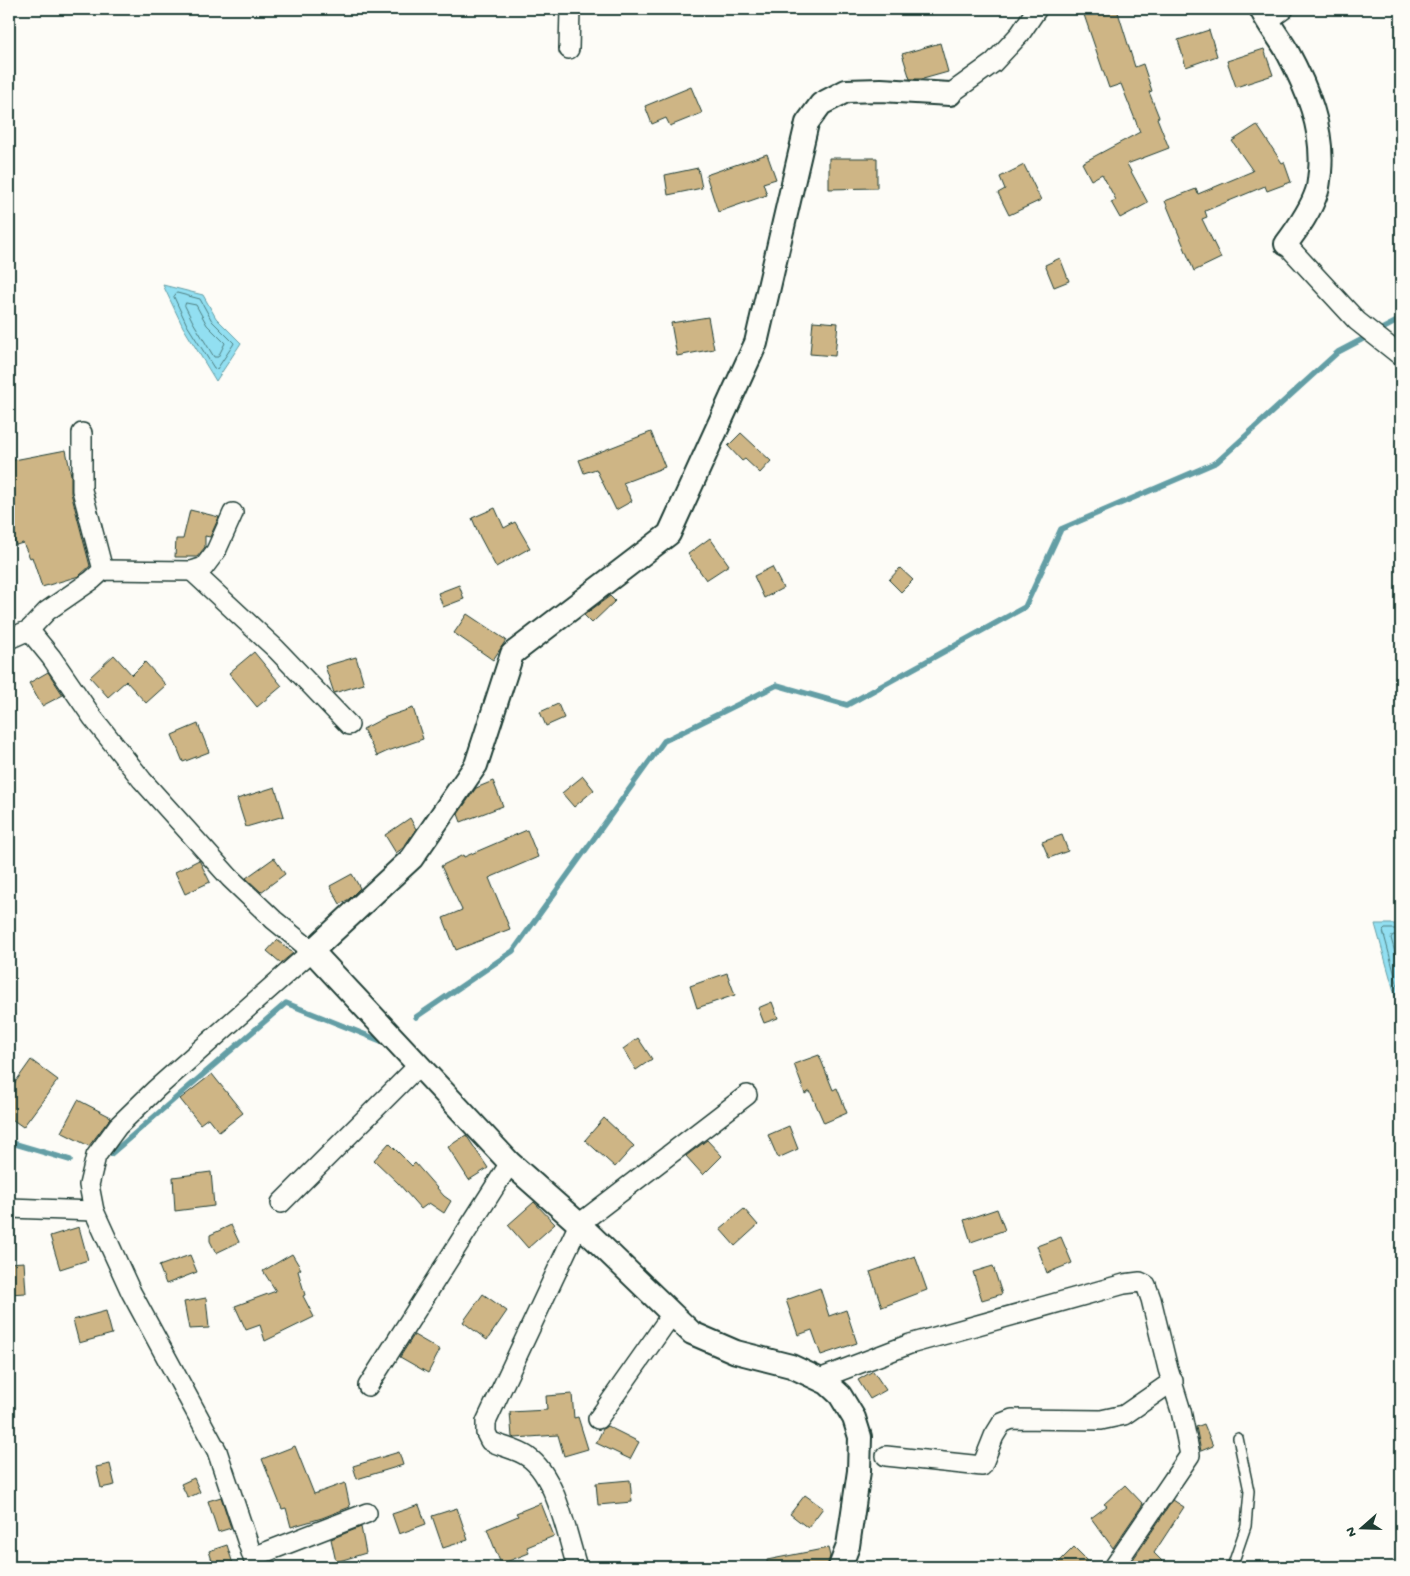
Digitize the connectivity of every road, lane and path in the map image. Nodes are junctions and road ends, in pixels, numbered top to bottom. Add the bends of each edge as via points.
1 (570, 9) edge
2 (1037, 9) edge
3 (1270, 13) edge
4 (570, 48) dead end
5 (950, 94) joint
6 (1286, 244) joint
7 (1401, 356) edge
8 (82, 433) dead end
9 (233, 513) dead end
10 (103, 570) junction
11 (192, 571) junction
12 (28, 630) junction
13 (9, 639) edge
14 (349, 725) dead end
15 (312, 951) junction
16 (419, 1065) junction
17 (747, 1095) dead end
18 (510, 1163) junction
19 (281, 1203) dead end
20 (9, 1208) edge
21 (94, 1211) junction
22 (579, 1224) junction
23 (672, 1314) junction
24 (819, 1379) junction
25 (1173, 1381) junction
26 (368, 1386) dead end
27 (598, 1419) dead end
28 (1238, 1438) dead end
29 (886, 1456) dead end
30 (367, 1513) dead end
31 (254, 1562) edge
32 (577, 1567) edge
33 (840, 1567) edge
34 (1114, 1567) edge
35 (1232, 1567) edge

1 - 4 street
2 - 5 street via 1020,34 993,62
3 - 6 street via 1304,84 1316,119 1321,155 1318,190
5 - 15 street via 846,91 821,104 807,122 756,343 669,534 512,654 476,765 412,858
6 - 7 street via 1362,326
8 - 10 street via 82,490
9 - 11 street via 216,551 204,567
10 - 11 street
10 - 12 street via 47,611
11 - 14 street via 276,649
12 - 13 street
12 - 15 street via 142,780 230,878
15 - 16 street
15 - 21 street via 118,1126 96,1156 89,1185
16 - 18 street
16 - 19 street
17 - 22 street
18 - 22 street
18 - 26 street
20 - 21 street
21 - 31 street via 131,1292 217,1451
22 - 23 street
22 - 32 street via 486,1422 490,1441 527,1456 541,1467 553,1489
23 - 24 street via 692,1333 736,1352 791,1366
23 - 27 street
24 - 25 street via 910,1344 1140,1282 1146,1285 1151,1299
24 - 33 street via 840,1395 854,1418 860,1437 859,1472 848,1546
25 - 29 street via 1124,1415 1102,1420 1012,1419 1002,1423 982,1466
25 - 34 street via 1190,1455
28 - 35 lane via 1249,1491 1246,1526
30 - 31 street

